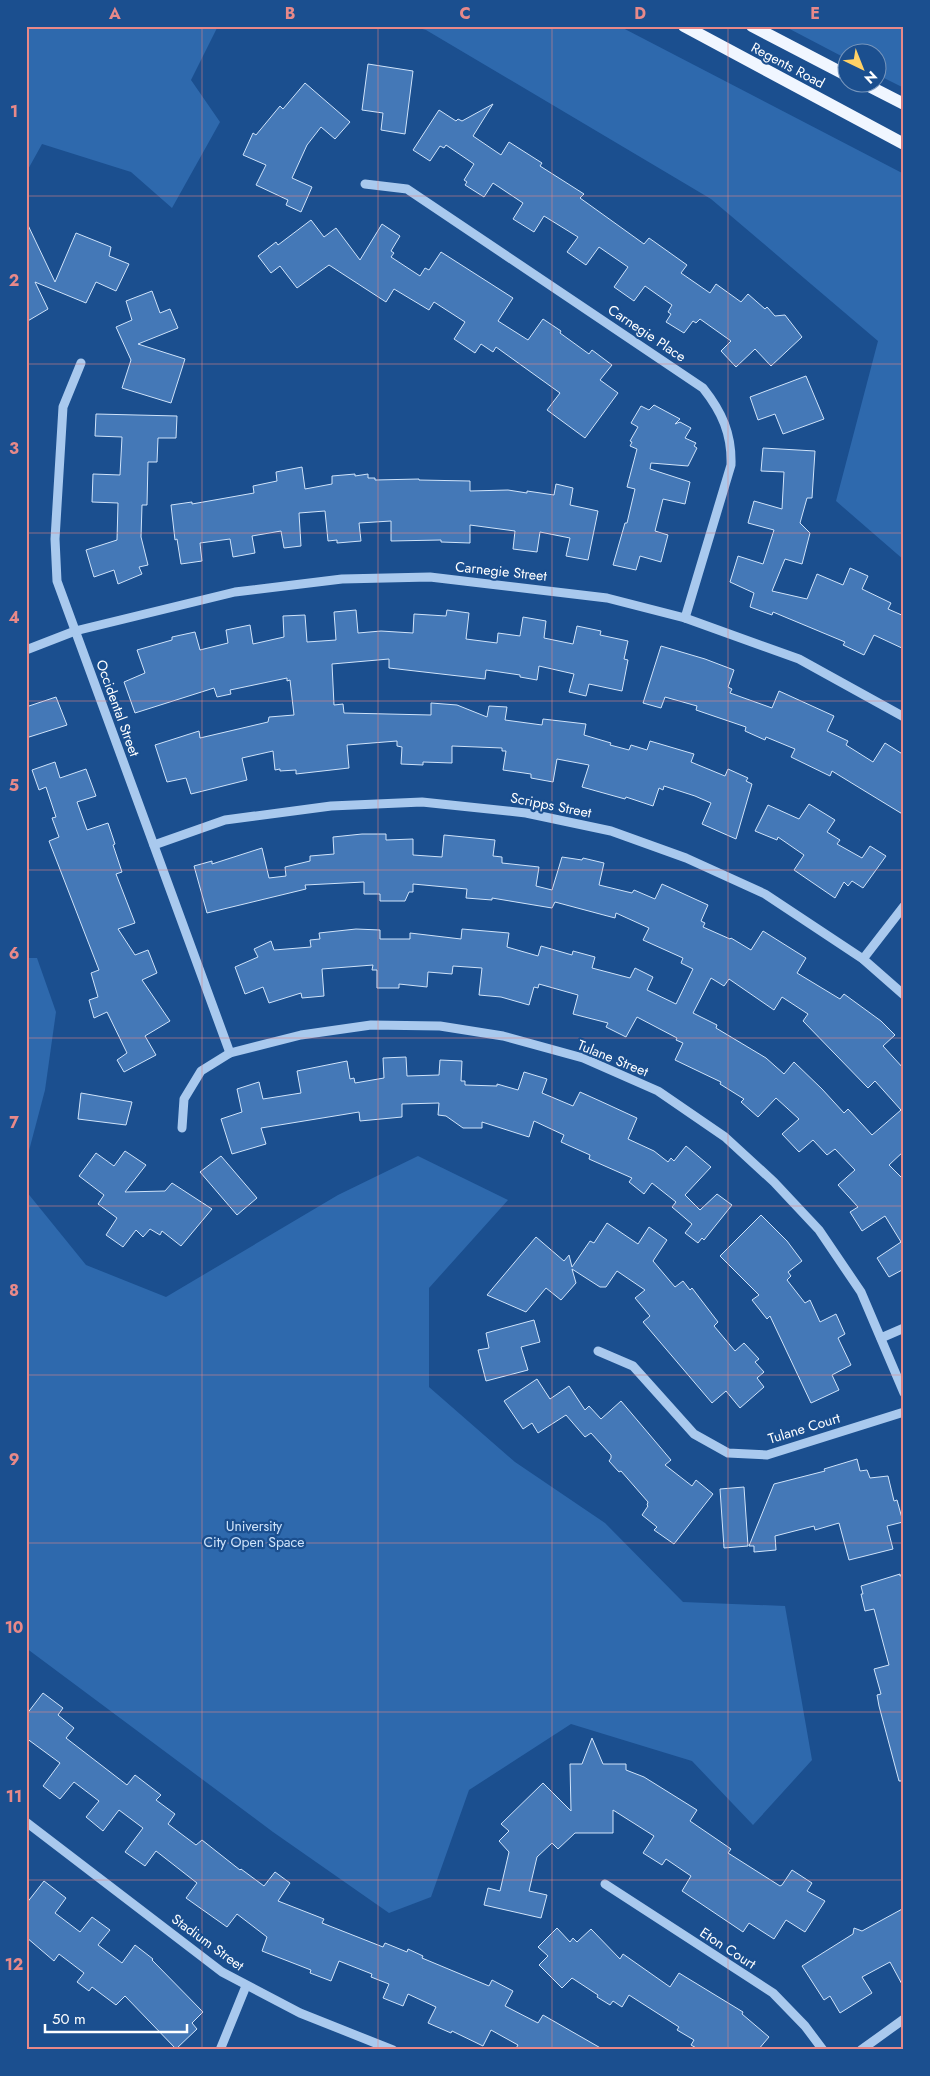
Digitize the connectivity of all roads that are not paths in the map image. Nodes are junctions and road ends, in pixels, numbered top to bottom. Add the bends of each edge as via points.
1 (684, 26) edge
2 (752, 26) edge
3 (838, 71) edge
4 (881, 92) edge
5 (904, 104) edge
6 (904, 144) edge
7 (365, 184) dead end
8 (81, 363) dead end
9 (685, 618) junction
10 (75, 631) junction
11 (26, 650) edge
12 (904, 717) edge
13 (154, 845) junction
14 (904, 906) edge
15 (863, 959) junction
16 (904, 994) edge
17 (230, 1053) junction
18 (182, 1128) dead end
19 (904, 1328) edge
20 (881, 1338) junction
21 (598, 1351) dead end
22 (904, 1393) edge
23 (904, 1412) edge
24 (26, 1822) edge
25 (605, 1884) dead end
26 (246, 1986) junction
27 (904, 2019) edge
28 (220, 2050) edge
29 (393, 2050) edge
30 (823, 2050) edge
31 (861, 2050) edge

1 - 6 main road, Regents Road
2 - 3 main road, Regents Road
4 - 5 main road
7 - 9 street, Carnegie Place via 407,189 703,388 715,403 730,439 731,465
8 - 10 street, Occidental Street via 63,407 55,540 57,582
9 - 10 street, Carnegie Street via 607,598 430,577 342,579 235,592
9 - 12 street, Carnegie Street via 799,659
10 - 11 street, Carnegie Street
10 - 13 street, Occidental Street
13 - 15 street, Scripps Street via 226,820 331,806 422,802 526,812 611,831 686,858 765,894
13 - 17 street, Occidental Street
14 - 15 street
15 - 16 street, Scripps Street
17 - 18 street, Tulane Street via 201,1071 184,1099
17 - 20 street, Tulane Street via 301,1035 371,1025 440,1026 494,1035 583,1058 658,1091 725,1137 774,1182 830,1246 861,1292
19 - 20 street
20 - 22 street, Tulane Street
21 - 23 street, Tulane Court via 633,1366 694,1434 728,1452 767,1455
24 - 26 street, Stadium Street via 222,1972
25 - 30 street, Eton Court via 773,1994 805,2026
26 - 28 street
26 - 29 street, Stadium Street via 300,2013
27 - 31 street

